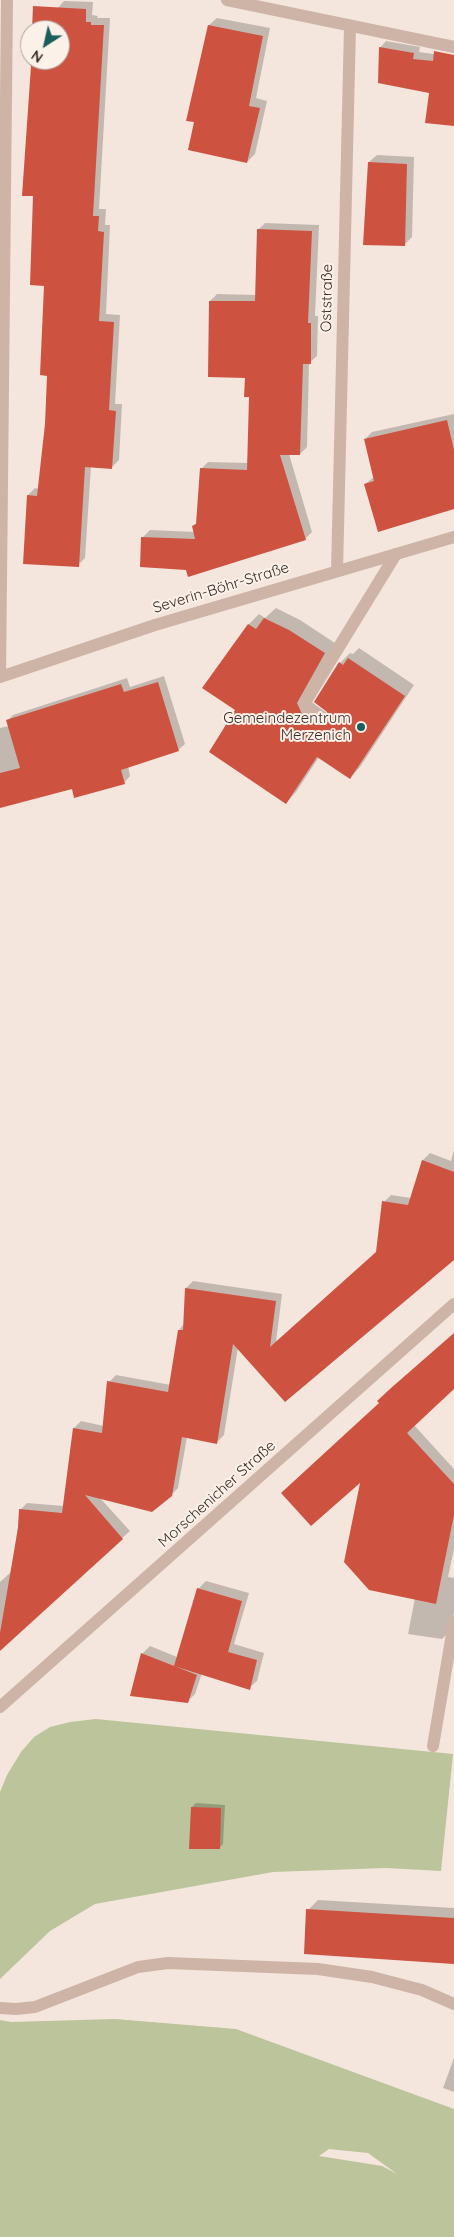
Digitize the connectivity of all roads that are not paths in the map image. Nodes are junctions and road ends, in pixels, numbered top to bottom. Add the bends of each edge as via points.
1 (7, 0) edge
2 (227, 0) edge
3 (350, 27) junction
4 (454, 47) edge
5 (454, 537) edge
6 (396, 554) junction
7 (337, 571) junction
8 (0, 677) edge
9 (322, 718) dead end
10 (454, 1304) edge
11 (454, 1622) edge
12 (0, 1707) edge
13 (433, 1746) dead end
14 (454, 2004) edge
15 (0, 2008) edge

1 - 8 street
2 - 3 street
3 - 4 street
3 - 7 street, Oststraße
5 - 6 street, Severin-Böhr-Straße
6 - 7 street, Severin-Böhr-Straße
6 - 9 street via 308,698 308,709
7 - 8 street, Severin-Böhr-Straße via 155,625
10 - 12 street, Morschenicher Straße
11 - 13 street
14 - 15 street via 422,1990 380,1979 318,1969 168,1963 138,1967 35,2007

